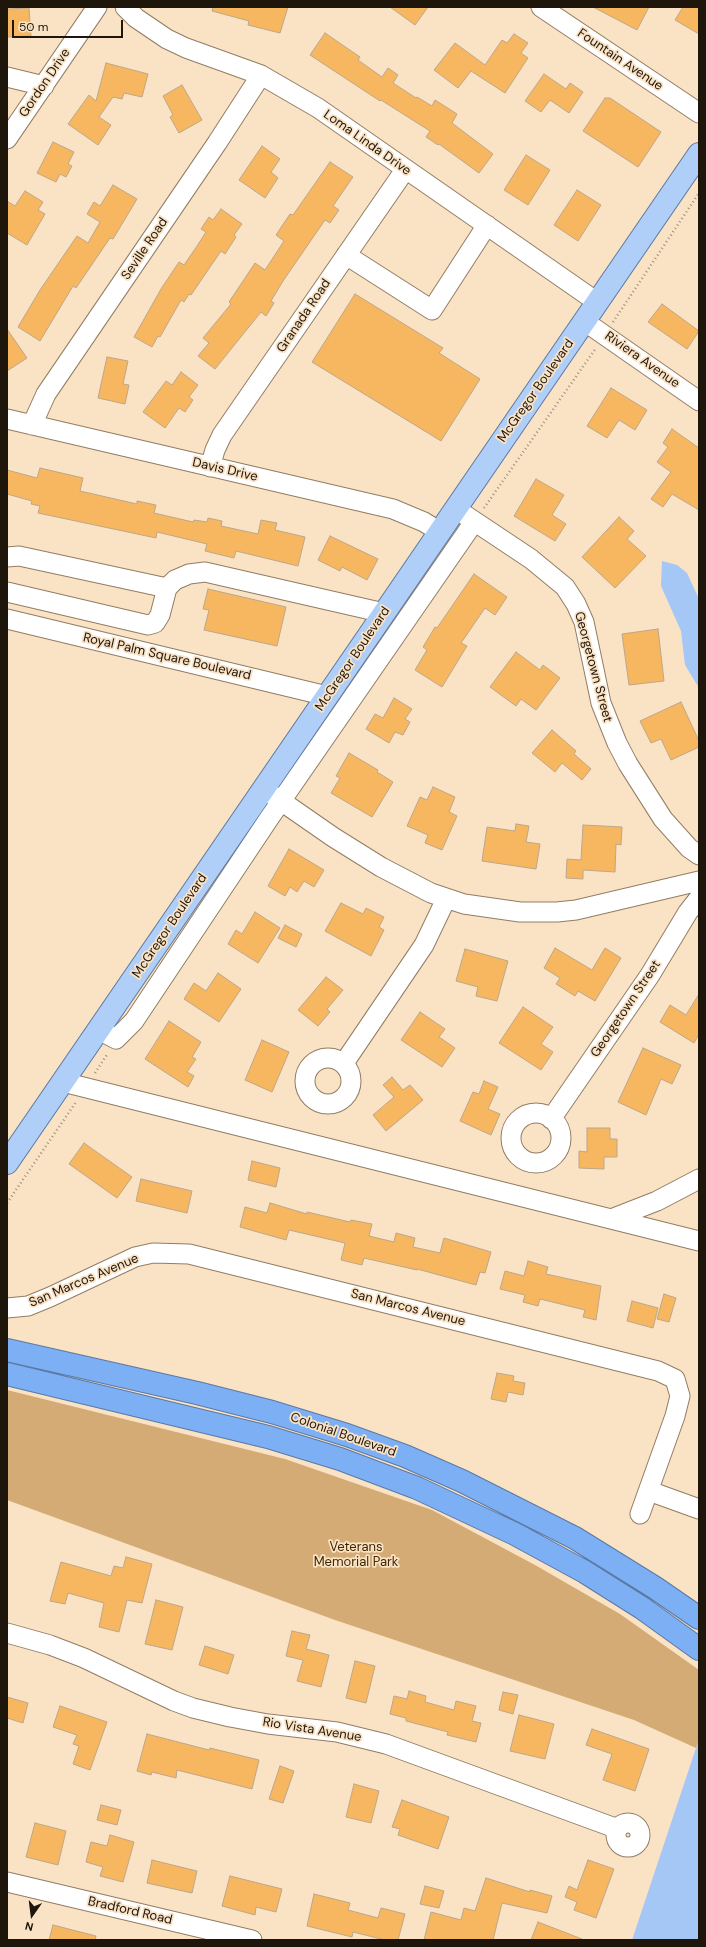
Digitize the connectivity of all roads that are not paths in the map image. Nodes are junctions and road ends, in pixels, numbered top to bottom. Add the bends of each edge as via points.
1 (98, 7) edge
2 (125, 7) edge
3 (541, 7) edge
4 (261, 75) junction
5 (7, 77) edge
6 (44, 86) junction
7 (699, 114) edge
8 (7, 139) edge
9 (699, 154) edge
10 (405, 170) junction
11 (487, 225) junction
12 (346, 255) junction
13 (597, 302) junction
14 (584, 321) junction
15 (699, 401) edge
16 (7, 419) edge
17 (32, 424) junction
18 (210, 467) junction
19 (455, 509) junction
20 (474, 522) junction
21 (440, 532) junction
22 (7, 557) edge
23 (166, 588) junction
24 (7, 592) edge
25 (384, 613) junction
26 (7, 619) edge
27 (327, 696) junction
28 (264, 789) junction
29 (282, 801) junction
30 (699, 855) edge
31 (699, 881) edge
32 (699, 898) edge
33 (446, 899) junction
34 (108, 1035) junction
35 (344, 1063) dead end
36 (63, 1082) junction
37 (551, 1119) dead end
38 (7, 1163) edge
39 (699, 1179) edge
40 (611, 1219) junction
41 (699, 1241) edge
42 (7, 1308) edge
43 (15, 1352) edge
44 (13, 1376) edge
45 (649, 1491) junction
46 (699, 1509) edge
47 (640, 1514) dead end
48 (699, 1618) edge
49 (7, 1633) edge
50 (699, 1649) edge
51 (618, 1829) dead end
52 (7, 1882) edge
53 (252, 1940) edge

1 - 6 street, Gordon Drive
2 - 4 street, Loma Linda Drive via 136,18 186,48
3 - 7 street, Fountain Avenue
4 - 10 street, Loma Linda Drive via 318,108
4 - 17 street, Seville Road via 46,394
5 - 6 street
6 - 8 street, Gordon Drive
9 - 13 main road, McGregor Boulevard
10 - 11 street, Loma Linda Drive
10 - 12 street, Granada Road
11 - 12 street via 432,310
11 - 13 street, Loma Linda Drive
12 - 18 street, Granada Road via 222,435
13 - 14 main road, McGregor Boulevard
14 - 15 street, Riviera Avenue
14 - 19 main road, McGregor Boulevard
16 - 17 street, Davis Drive
17 - 18 street, Davis Drive
18 - 21 street, Davis Drive via 393,509 414,517
19 - 20 street, Georgetown Street
19 - 21 main road, McGregor Boulevard
20 - 29 street
20 - 30 street, Georgetown Street via 550,573 576,604 589,642 601,703 617,743 663,819 689,848
21 - 25 main road, McGregor Boulevard
22 - 23 street via 19,556
23 - 24 street via 160,615 154,623 148,625
23 - 25 street via 175,580 189,574 205,572
25 - 27 main road, McGregor Boulevard
26 - 27 street, Royal Palm Square Boulevard
27 - 28 main road, McGregor Boulevard
28 - 29 street
28 - 34 main road, McGregor Boulevard
29 - 33 street via 381,868
29 - 34 street via 134,1021
31 - 33 street via 557,912 513,912
32 - 37 street, Georgetown Street via 650,975
33 - 35 street via 424,944
34 - 36 main road, McGregor Boulevard
36 - 38 main road, McGregor Boulevard
36 - 40 street
39 - 40 street via 657,1201
40 - 41 street
42 - 45 street, San Marcos Avenue via 28,1306 45,1300 135,1257 153,1253 189,1254 658,1370 675,1379 680,1396
43 - 48 highway, Colonial Boulevard via 272,1412 398,1454 462,1480 575,1538 654,1586
44 - 50 highway, Colonial Boulevard via 268,1436 340,1459 417,1488 515,1534 585,1572 642,1608
45 - 46 street
45 - 47 street, San Marcos Avenue
49 - 51 street, Rio Vista Avenue via 84,1658 193,1708 230,1717 337,1732 380,1742
52 - 53 street, Bradford Road

